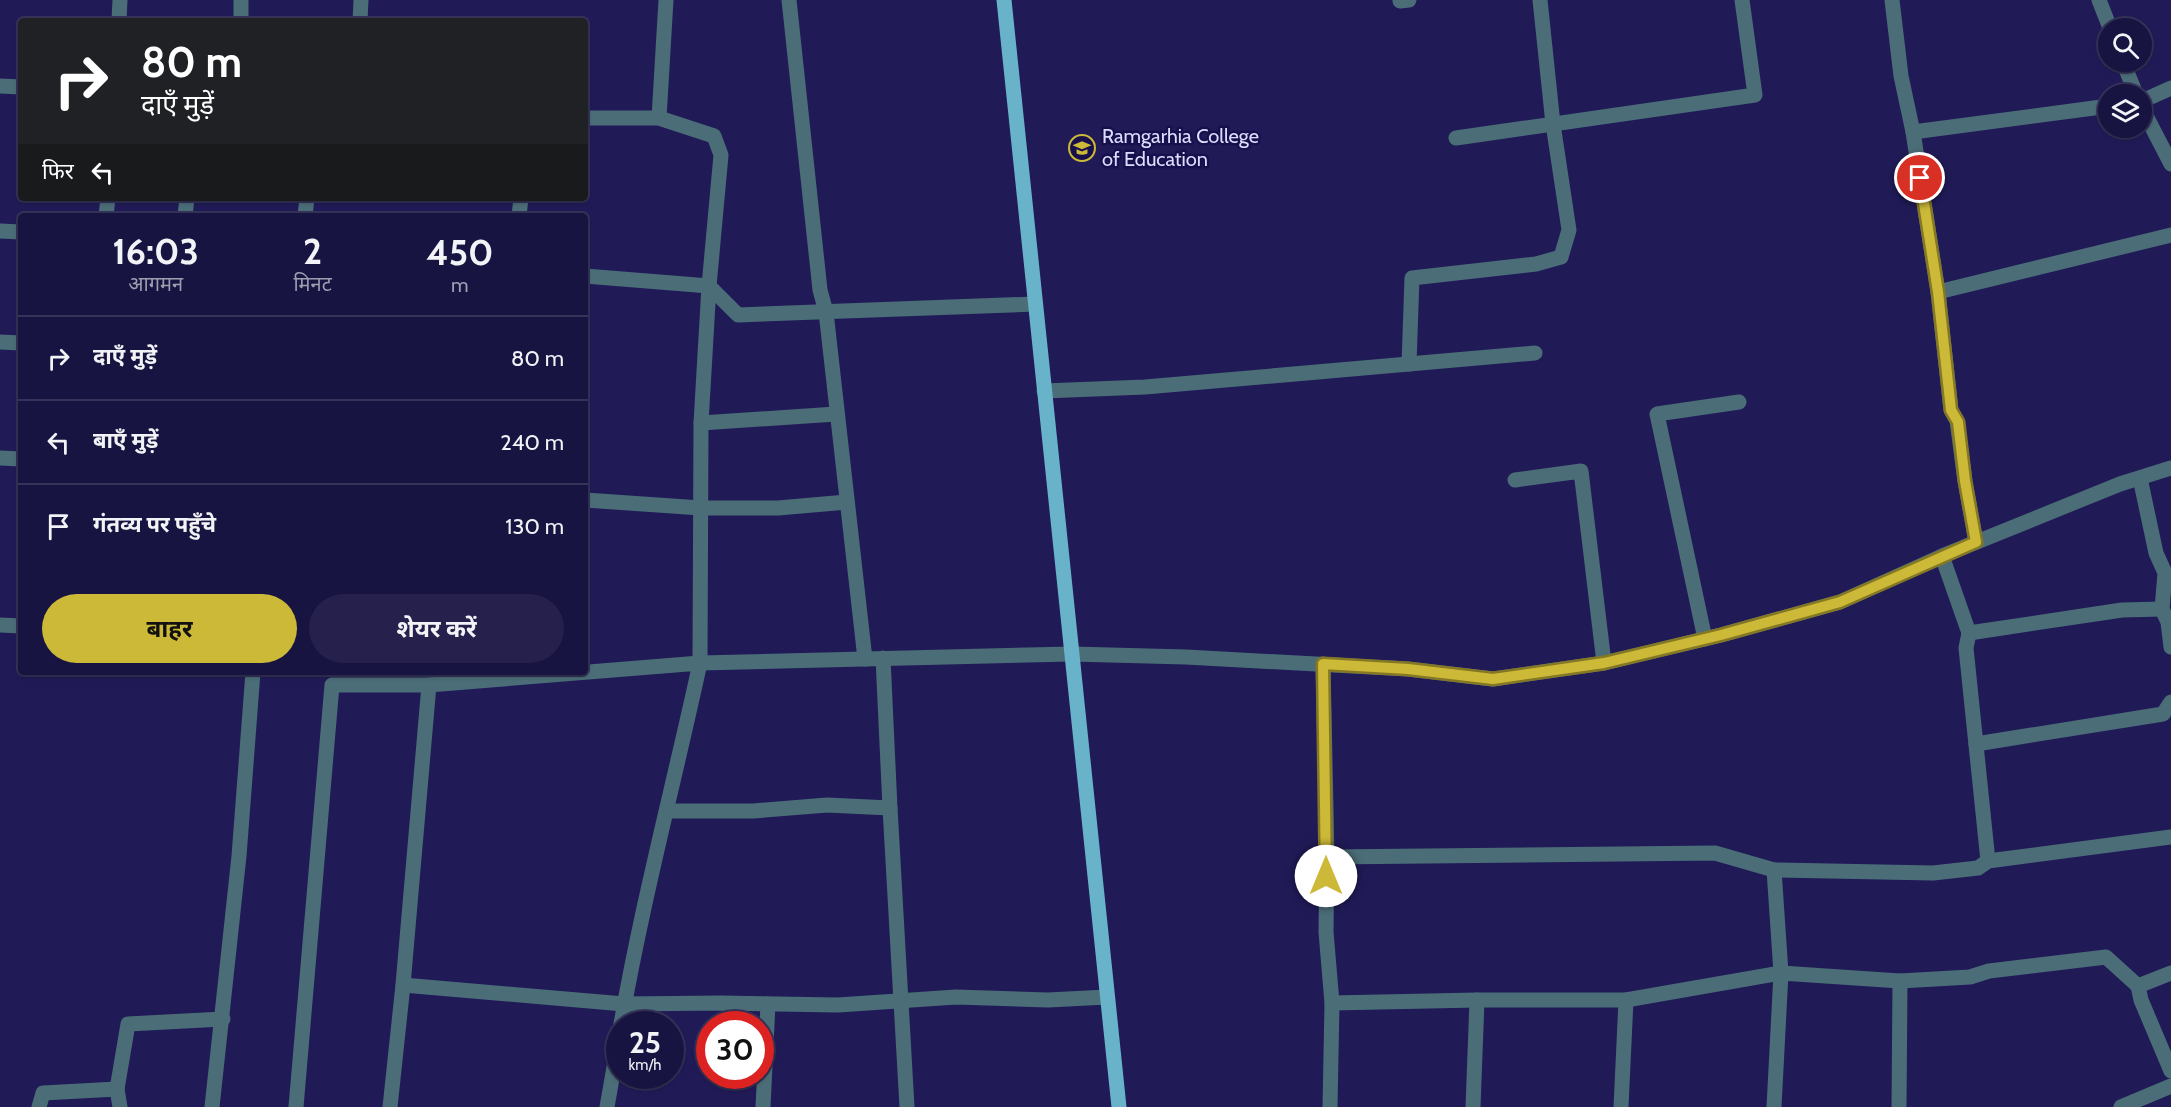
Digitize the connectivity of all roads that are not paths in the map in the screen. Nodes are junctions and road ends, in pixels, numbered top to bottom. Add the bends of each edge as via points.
1 (120, 0) edge
2 (242, 0) edge
3 (361, 0) edge
4 (666, 0) edge
5 (789, 0) edge
6 (1004, 0) edge
7 (1540, 0) edge
8 (1742, 0) edge
9 (1892, 0) edge
10 (2099, 0) edge
11 (119, 18) edge
12 (241, 18) edge
13 (360, 18) edge
14 (2106, 18) edge
15 (0, 86) edge
16 (18, 87) edge
17 (2171, 88) edge
18 (2152, 97) edge
19 (2098, 107) edge
20 (588, 118) edge
21 (659, 118) junction
22 (1553, 124) junction
23 (2152, 127) edge
24 (1913, 132) junction
25 (1456, 138) dead end
26 (2171, 164) edge
27 (0, 231) edge
28 (18, 232) edge
29 (2171, 235) edge
30 (588, 276) edge
31 (709, 286) junction
32 (1938, 292) junction
33 (1035, 304) junction
34 (826, 312) junction
35 (0, 342) edge
36 (18, 343) edge
37 (1535, 353) dead end
38 (1409, 364) junction
39 (1044, 391) junction
40 (1739, 402) dead end
41 (836, 414) junction
42 (701, 423) junction
43 (0, 458) edge
44 (18, 459) edge
45 (2171, 468) edge
46 (2140, 478) junction
47 (1515, 480) dead end
48 (588, 500) edge
49 (847, 502) junction
50 (701, 508) junction
51 (1976, 542) junction
52 (1942, 556) junction
53 (2162, 609) junction
54 (0, 625) edge
55 (18, 626) edge
56 (1969, 633) junction
57 (1706, 639) junction
58 (2171, 647) edge
59 (1072, 654) junction
60 (883, 658) junction
61 (865, 659) junction
62 (700, 663) junction
63 (1604, 663) junction
64 (1323, 664) junction
65 (588, 672) edge
66 (253, 675) edge
67 (552, 675) edge
68 (344, 679) edge
69 (429, 685) junction
70 (2171, 702) edge
71 (1976, 744) junction
72 (890, 808) junction
73 (668, 811) junction
74 (2171, 837) edge
75 (1327, 857) junction
76 (1988, 861) junction
77 (1774, 870) junction
78 (2171, 972) edge
79 (1781, 973) junction
80 (1900, 981) junction
81 (403, 986) junction
82 (2139, 986) junction
83 (1107, 997) junction
84 (1477, 1000) junction
85 (1626, 1000) junction
86 (902, 1001) junction
87 (1332, 1003) junction
88 (624, 1004) junction
89 (768, 1004) junction
90 (623, 1011) edge
91 (223, 1019) junction
92 (2171, 1071) edge
93 (2171, 1086) edge
94 (117, 1089) junction
95 (610, 1089) edge
96 (39, 1107) edge
97 (120, 1107) edge
98 (212, 1107) edge
99 (296, 1107) edge
100 (390, 1107) edge
101 (607, 1107) edge
102 (763, 1107) edge
103 (907, 1107) edge
104 (1119, 1107) edge
105 (1330, 1107) edge
106 (1473, 1107) edge
107 (1621, 1107) edge
108 (1774, 1107) edge
109 (1899, 1107) edge
110 (2121, 1107) edge

1 - 11 street
2 - 12 street
3 - 13 street
4 - 21 street
5 - 34 street via 820,290
6 - 33 main road
7 - 22 street
8 - 22 street via 1755,95
9 - 24 street via 1901,76
10 - 14 street
15 - 16 street
17 - 18 street
19 - 24 street
20 - 21 street
21 - 31 street via 714,136 721,155
22 - 25 street
22 - 38 street via 1569,230 1561,257 1536,264 1412,278
23 - 26 street
24 - 32 street
27 - 28 street
29 - 32 street
30 - 31 street
31 - 34 street via 738,315
31 - 42 street
32 - 51 street via 1951,410 1958,422
33 - 34 street
33 - 39 main road
34 - 41 street
35 - 36 street
37 - 38 street
38 - 39 street via 1145,387
39 - 59 main road
40 - 57 street via 1657,414
41 - 42 street
41 - 49 street
42 - 50 street
43 - 44 street
45 - 46 street
46 - 51 street
46 - 53 street via 2164,573
47 - 63 street via 1581,471
48 - 50 street
49 - 50 street via 778,508
49 - 61 street
50 - 62 street
51 - 52 street
52 - 56 street
52 - 57 street via 1840,602
53 - 56 street via 2122,610
53 - 58 street
54 - 55 street
56 - 71 street via 1966,648
57 - 63 street
59 - 60 street
59 - 64 street
59 - 83 main road
60 - 61 street
60 - 72 street
61 - 62 street
62 - 65 street
62 - 73 street
63 - 64 street via 1493,679
64 - 75 street
66 - 91 street
67 - 69 street
68 - 69 street
68 - 99 street via 333,685
69 - 81 street
70 - 71 street via 2163,714
71 - 76 street
72 - 73 street via 827,805 753,811
72 - 86 street
73 - 88 street
74 - 76 street
75 - 77 street via 1715,852
75 - 87 street via 1326,932
76 - 77 street via 1978,868 1933,873
77 - 79 street
78 - 82 street
79 - 80 street
79 - 85 street
79 - 108 street
80 - 82 street via 1970,977 1989,971 2106,957
80 - 109 street
81 - 88 street
81 - 100 street
82 - 92 street via 2141,1000
83 - 86 street
83 - 104 main road
84 - 85 street
84 - 87 street
84 - 106 street
85 - 107 street
86 - 89 street
86 - 103 street
87 - 105 street
88 - 89 street
88 - 90 street
89 - 102 street
91 - 94 street via 128,1024
91 - 98 street
93 - 110 street
94 - 96 street via 44,1093
94 - 97 street
95 - 101 street

